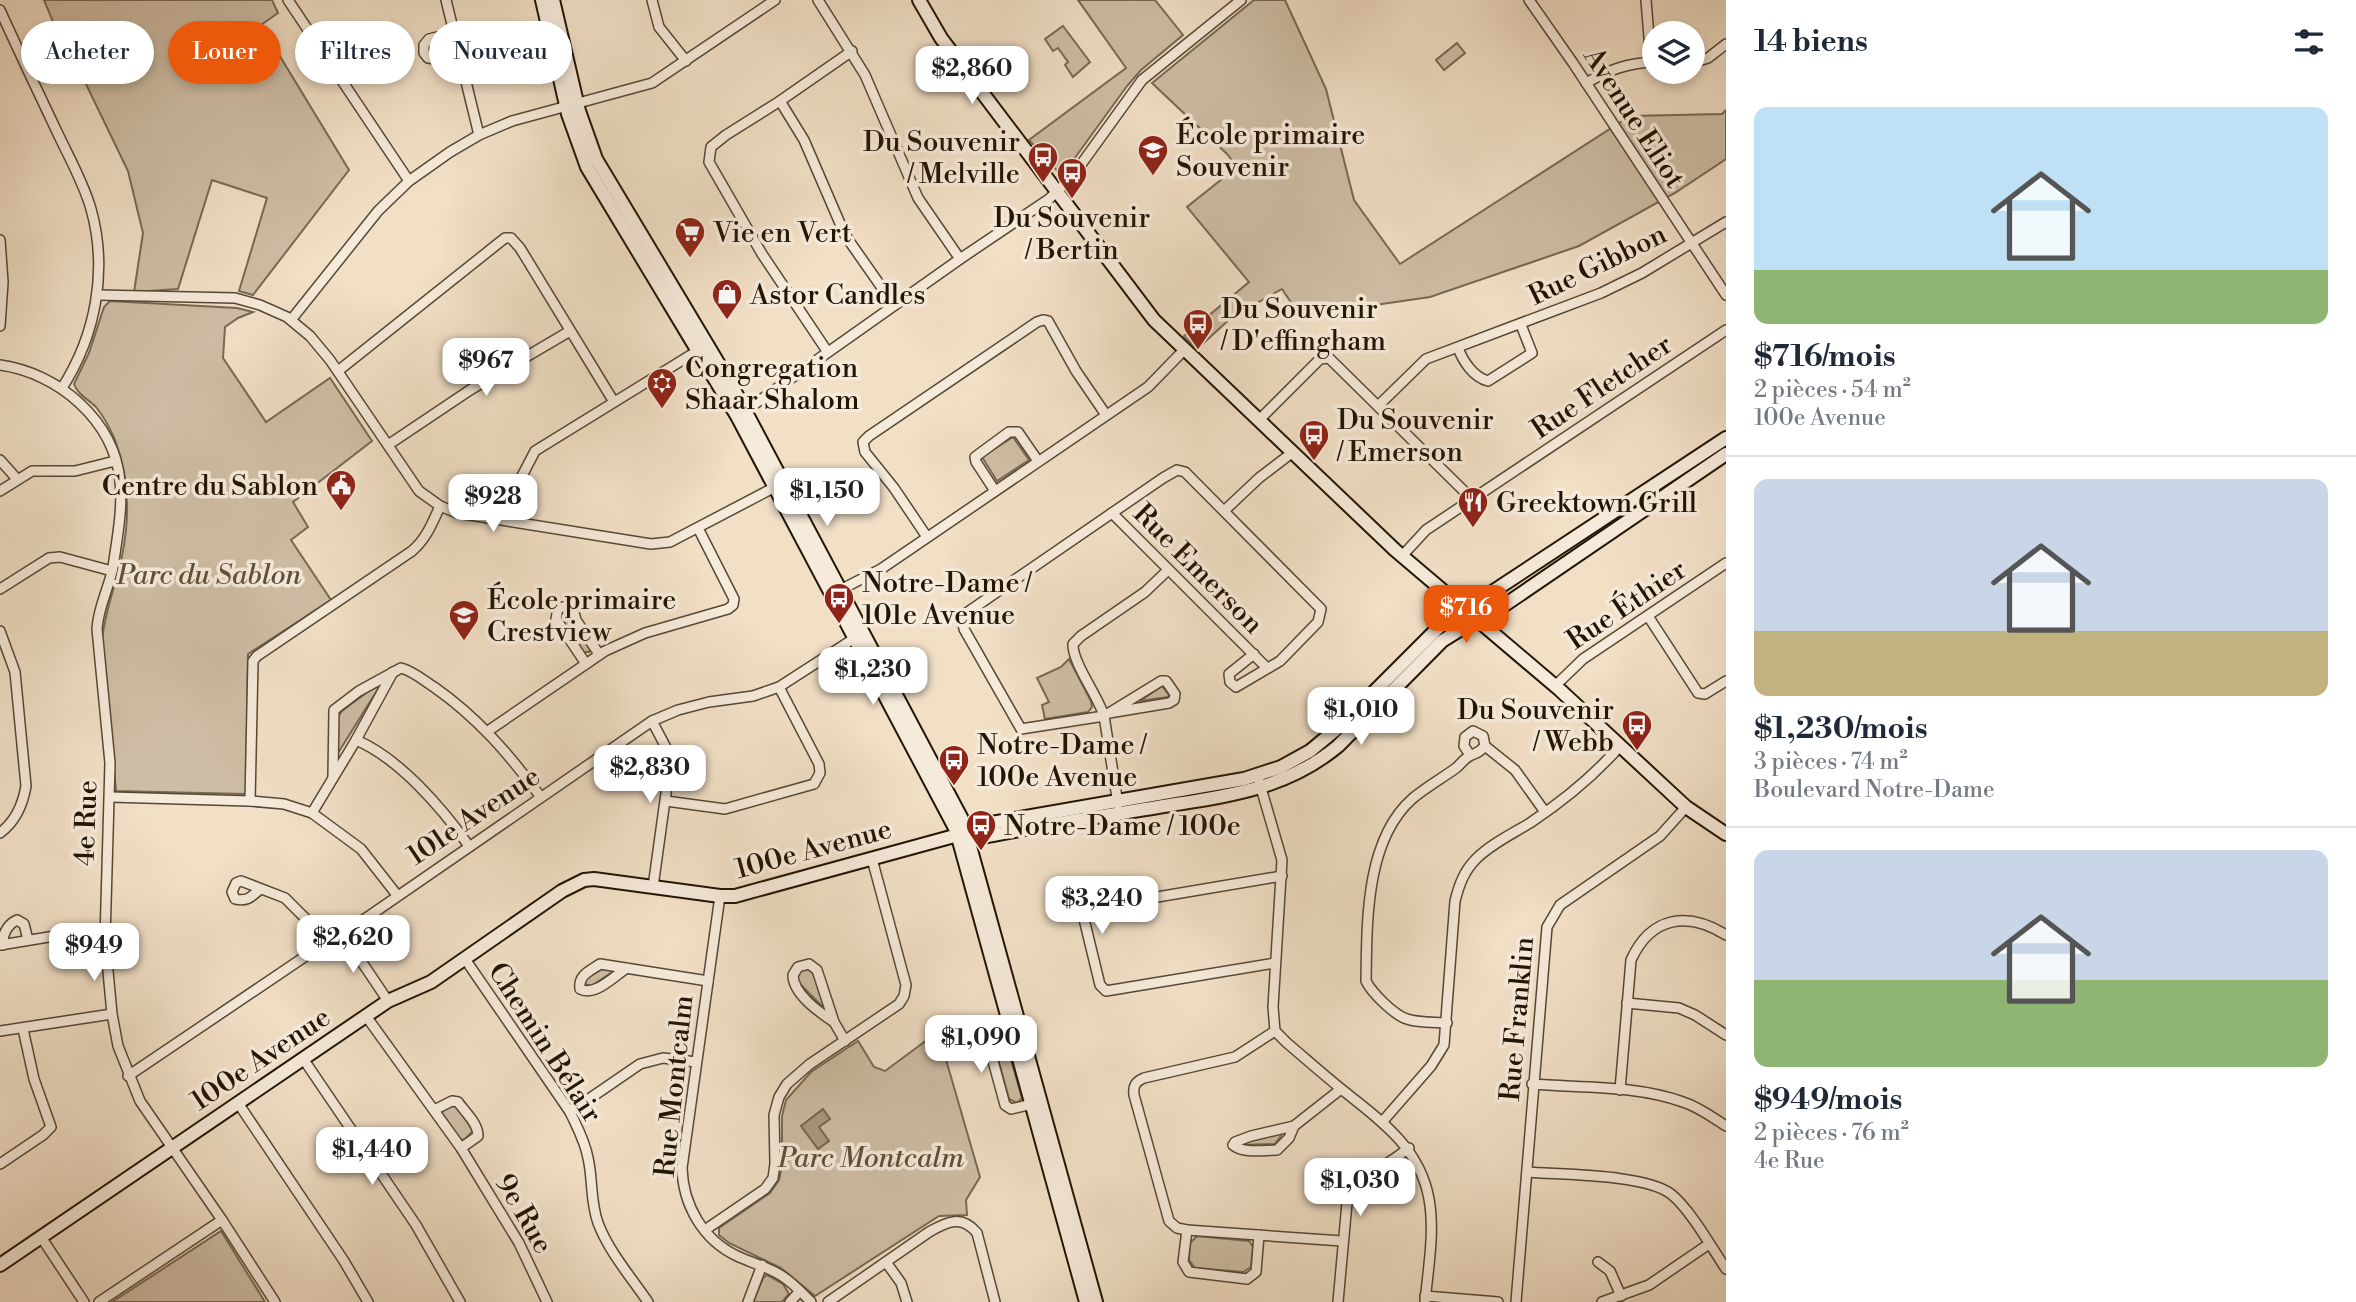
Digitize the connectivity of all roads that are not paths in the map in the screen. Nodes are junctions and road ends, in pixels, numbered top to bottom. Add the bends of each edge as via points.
1 (288, 0) edge
2 (446, 0) edge
3 (542, 0) edge
4 (553, 0) edge
5 (652, 0) edge
6 (775, 0) edge
7 (818, 0) edge
8 (919, 0) edge
9 (1529, 0) edge
10 (1646, 0) edge
11 (1239, 1) edge
12 (0, 10) edge
13 (451, 21) edge
14 (1648, 21) edge
15 (429, 39) edge
16 (1726, 44) edge
17 (852, 51) junction
18 (429, 58) edge
19 (1705, 59) edge
20 (686, 61) junction
21 (1642, 64) edge
22 (1586, 83) junction
23 (466, 84) edge
24 (780, 101) junction
25 (571, 104) junction
26 (479, 135) junction
27 (409, 181) junction
28 (1057, 192) junction
29 (1726, 222) edge
30 (0, 240) edge
31 (1692, 244) junction
32 (960, 258) junction
33 (98, 295) junction
34 (1726, 295) edge
35 (894, 305) junction
36 (291, 320) junction
37 (1521, 325) junction
38 (0, 326) edge
39 (1726, 330) edge
40 (570, 331) junction
41 (703, 348) junction
42 (1458, 348) junction
43 (1185, 349) junction
44 (827, 351) junction
45 (0, 366) edge
46 (338, 371) junction
47 (62, 388) junction
48 (614, 402) junction
49 (1378, 405) junction
50 (741, 413) junction
51 (1106, 415) junction
52 (1260, 419) junction
53 (1726, 438) edge
54 (388, 445) junction
55 (1293, 452) junction
56 (1726, 454) edge
57 (0, 460) edge
58 (115, 461) junction
59 (1038, 461) junction
60 (17, 479) junction
61 (779, 485) junction
62 (0, 491) edge
63 (995, 491) junction
64 (1472, 499) junction
65 (440, 506) junction
66 (1224, 511) junction
67 (1112, 513) junction
68 (515, 522) junction
69 (698, 528) junction
70 (927, 537) junction
71 (1402, 556) junction
72 (1726, 563) edge
73 (112, 570) junction
74 (1168, 570) junction
75 (0, 589) edge
76 (836, 592) junction
77 (1466, 610) junction
78 (1648, 616) junction
79 (1478, 620) junction
80 (0, 631) edge
81 (859, 635) junction
82 (599, 654) junction
83 (1254, 654) junction
84 (586, 664) junction
85 (1266, 667) junction
86 (394, 670) junction
87 (1726, 681) edge
88 (1555, 686) junction
89 (779, 687) junction
90 (1106, 715) junction
91 (652, 721) junction
92 (488, 731) junction
93 (356, 740) junction
94 (1485, 746) junction
95 (1620, 747) junction
96 (1470, 755) junction
97 (333, 777) junction
98 (1259, 782) junction
99 (540, 796) junction
100 (110, 797) junction
101 (250, 801) junction
102 (666, 801) junction
103 (1119, 807) junction
104 (1686, 807) junction
105 (1545, 812) junction
106 (312, 813) junction
107 (0, 833) edge
108 (964, 834) junction
109 (1726, 834) edge
110 (469, 846) junction
111 (872, 859) junction
112 (1282, 876) junction
113 (653, 887) junction
114 (259, 890) dead end
115 (397, 894) junction
116 (720, 896) junction
117 (105, 930) junction
118 (343, 934) junction
119 (1726, 935) edge
120 (28, 940) junction
121 (328, 941) junction
122 (1, 945) edge
123 (464, 959) junction
124 (1275, 963) junction
125 (626, 968) junction
126 (708, 981) junction
127 (388, 1001) junction
128 (1627, 1003) junction
129 (111, 1014) junction
130 (366, 1016) junction
131 (834, 1023) junction
132 (1015, 1023) junction
133 (1447, 1023) junction
134 (23, 1029) junction
135 (0, 1031) edge
136 (1275, 1031) junction
137 (1726, 1035) edge
138 (845, 1041) junction
139 (304, 1060) junction
140 (696, 1062) junction
141 (128, 1076) junction
142 (1532, 1084) junction
143 (1341, 1089) junction
144 (1620, 1090) junction
145 (238, 1102) junction
146 (1032, 1104) junction
147 (434, 1110) junction
148 (570, 1112) junction
149 (1383, 1121) junction
150 (1294, 1126) junction
151 (1726, 1126) edge
152 (172, 1148) junction
153 (461, 1148) junction
154 (1409, 1148) junction
155 (0, 1164) edge
156 (1527, 1172) junction
157 (222, 1220) junction
158 (705, 1230) junction
159 (1187, 1230) junction
160 (1259, 1235) junction
161 (41, 1237) junction
162 (1342, 1241) junction
163 (1709, 1244) junction
164 (886, 1262) junction
165 (1598, 1262) dead end
166 (0, 1265) edge
167 (762, 1265) junction
168 (1726, 1269) edge
169 (800, 1291) junction
170 (1621, 1296) junction
171 (1425, 1299) edge
172 (84, 1302) edge
173 (99, 1302) edge
174 (275, 1302) edge
175 (368, 1302) edge
176 (460, 1302) edge
177 (547, 1302) edge
178 (648, 1302) edge
179 (748, 1302) edge
180 (790, 1302) edge
181 (811, 1302) edge
182 (828, 1302) edge
183 (907, 1302) edge
184 (995, 1302) edge
185 (1086, 1302) edge
186 (1097, 1302) edge
187 (1338, 1302) edge
188 (1498, 1302) edge
189 (1516, 1302) edge
190 (1602, 1302) edge

1 - 27 street
2 - 13 street
3 - 25 street
4 - 25 street
5 - 20 street via 657,23
6 - 20 street
7 - 17 street
8 - 28 street via 936,31
9 - 22 street, Avenue Eliot
10 - 14 street
11 - 28 street via 1142,80
12 - 33 street via 92,209
15 - 18 street via 424,45
16 - 19 street
17 - 24 street
17 - 32 street via 918,198
20 - 25 street via 646,86
21 - 22 street via 1618,67
22 - 31 street, Avenue Eliot
23 - 26 street
24 - 35 street via 804,140 845,235
24 - 44 street via 712,147 709,162 762,254
25 - 26 street
25 - 41 street via 578,145 593,178
26 - 27 street
27 - 36 street via 378,211
28 - 32 street
28 - 43 street via 1150,315
29 - 31 street, Rue Gibbon
30 - 38 street
31 - 34 street, Avenue Eliot
31 - 37 street, Rue Gibbon via 1620,284
32 - 35 street
33 - 36 street via 234,298
33 - 47 street via 85,345
35 - 44 street
36 - 46 street
37 - 42 street, Rue Gibbon
37 - 42 street, Rue Gibbon via 1532,353 1488,381 1462,359
39 - 64 street, Rue Fletcher
40 - 46 street via 516,242 505,238
40 - 48 street
40 - 54 street
41 - 48 street
41 - 50 street
42 - 49 street, Rue Gibbon via 1426,359
43 - 51 street via 1148,387
43 - 52 street
44 - 50 street
45 - 47 street, 4e Rue
46 - 54 street
47 - 58 street, 4e Rue via 97,424
48 - 68 street via 535,451 522,476
49 - 52 street via 1324,357
49 - 64 street
50 - 61 street
51 - 59 street
51 - 70 street via 1050,322 1039,321 1008,341 863,442 865,452
52 - 55 street
53 - 77 street, 100e Avenue
54 - 65 street via 419,491
55 - 66 street, Rue Emerson
55 - 71 street
56 - 79 street, 100e Avenue
57 - 60 street
58 - 60 street via 75,471 37,470
58 - 73 street, 4e Rue via 121,495
59 - 63 street
59 - 63 street via 1018,432 1009,432 975,457
60 - 62 street
61 - 69 street
61 - 76 street
63 - 70 street
64 - 71 street, Rue Fletcher via 1422,533
65 - 68 street
65 - 101 street via 422,543 253,661
66 - 67 street, Rue Emerson via 1185,472 1177,470
66 - 85 street, Rue Emerson via 1321,608 1318,622 1280,661
67 - 74 street, Rue Emerson
67 - 90 street, Rue Emerson via 962,616 964,629 1021,729
68 - 69 street via 651,544 670,542
69 - 82 street via 733,605 645,633
70 - 76 street via 881,569
71 - 77 street
72 - 78 street, Rue Éthier
73 - 75 street via 49,558
73 - 100 street, 4e Rue via 97,629
74 - 83 street, Rue Emerson
74 - 90 street via 1145,592 1075,641 1075,655
76 - 81 street
77 - 79 street
77 - 98 street, 100e Avenue via 1426,638 1325,740
78 - 87 street via 1698,693 1705,694
78 - 88 street, Rue Éthier via 1583,659
79 - 88 street
79 - 98 street, 100e Avenue via 1442,641 1331,751 1301,771
80 - 107 street via 15,672 26,786 16,817
81 - 89 street, 101e Avenue
81 - 108 street
82 - 84 street
82 - 84 street via 569,606 558,608 556,619
83 - 85 street, Rue Emerson
83 - 85 street, Rue Emerson via 1229,674 1230,682 1236,687
84 - 92 street
86 - 92 street via 412,672
86 - 93 street
86 - 97 street via 334,710
88 - 95 street
89 - 91 street, 101e Avenue via 678,710
89 - 102 street via 819,764 814,784 725,809
90 - 90 street via 1169,703 1175,694 1161,681
90 - 103 street
91 - 99 street, 101e Avenue
91 - 102 street via 671,757
92 - 99 street
93 - 97 street
93 - 110 street via 431,797
94 - 96 street
94 - 96 street via 1483,736 1468,733 1464,740
94 - 105 street via 1515,770
95 - 104 street
95 - 105 street via 1585,782
96 - 133 street via 1401,811 1381,845 1370,908 1366,981 1370,989 1405,1019
97 - 106 street
98 - 103 street, 100e Avenue
98 - 112 street via 1282,860
99 - 110 street, 101e Avenue
100 - 101 street
100 - 117 street, 4e Rue
101 - 106 street via 284,804
102 - 113 street
103 - 108 street, 100e Avenue via 977,825
104 - 109 street
104 - 142 street, Rue Franklin via 1660,836 1560,905 1552,916 1545,937
105 - 133 street via 1478,857 1459,884
106 - 115 street via 361,849
108 - 111 street, 100e Avenue
108 - 132 street
110 - 115 street, 101e Avenue
111 - 116 street, 100e Avenue via 735,897
111 - 138 street via 906,985 905,996
112 - 124 street
112 - 124 street via 1091,908 1084,919 1100,985 1106,992
113 - 116 street, 100e Avenue
113 - 123 street, 100e Avenue via 584,880
114 - 121 street via 285,898
115 - 118 street, 101e Avenue
116 - 126 street, Rue Montcalm
117 - 120 street
117 - 129 street, 4e Rue
118 - 121 street, 101e Avenue
118 - 127 street
119 - 128 street via 1694,921 1655,929 1631,960
120 - 122 street
120 - 122 street via 24,924 17,920 8,926
121 - 141 street, 101e Avenue
123 - 127 street, 100e Avenue via 431,982
123 - 148 street, Chemin Bélair
124 - 136 street
125 - 125 street via 600,964 581,977 580,989 593,991
125 - 126 street
126 - 140 street, Rue Montcalm
127 - 130 street, 100e Avenue
128 - 137 street via 1679,1008
128 - 144 street
129 - 134 street
129 - 141 street, 4e Rue
130 - 139 street, 100e Avenue
130 - 147 street, 9e Rue
131 - 131 street via 817,970 809,964 798,967 794,985
131 - 138 street
132 - 146 street
132 - 146 street via 987,1034 1007,1108
132 - 186 street
133 - 149 street via 1440,1054
134 - 135 street
134 - 155 street via 51,1127
136 - 143 street
136 - 159 street via 1235,1057 1144,1078 1133,1087 1169,1221
138 - 158 street via 797,1074 779,1097 774,1115 773,1178 765,1189
139 - 145 street, 100e Avenue
139 - 176 street via 416,1225
140 - 148 street via 663,1058 640,1064
140 - 158 street, Rue Montcalm via 682,1181 690,1208
141 - 152 street, 4e Rue
142 - 144 street
142 - 156 street, Rue Franklin
143 - 149 street
143 - 150 street
144 - 151 street via 1684,1102
145 - 152 street, 100e Avenue
145 - 175 street
146 - 185 street
147 - 153 street, 9e Rue
147 - 153 street via 458,1102 474,1123 478,1136
148 - 178 street, Chemin Bélair via 589,1160 598,1222 608,1245
149 - 154 street
150 - 150 street via 1251,1136 1233,1145 1245,1151 1277,1150
152 - 157 street, 4e Rue
152 - 161 street, 100e Avenue
153 - 177 street, 9e Rue via 519,1243
154 - 162 street via 1353,1191
154 - 171 street via 1422,1171 1430,1201
156 - 163 street via 1649,1183 1680,1202
156 - 189 street, Rue Franklin
157 - 173 street
157 - 174 street, 4e Rue
158 - 167 street, Rue Montcalm via 729,1251
159 - 160 street
159 - 160 street via 1183,1262 1189,1272 1247,1279 1256,1272
160 - 162 street
161 - 166 street, 100e Avenue
161 - 172 street
162 - 187 street
163 - 168 street
163 - 170 street via 1649,1285
164 - 182 street
164 - 183 street via 901,1283
164 - 184 street via 945,1223 962,1221 977,1233
165 - 170 street via 1610,1271
167 - 169 street, Rue Montcalm
167 - 179 street
169 - 180 street
169 - 181 street, Rue Montcalm
170 - 190 street
171 - 188 street

